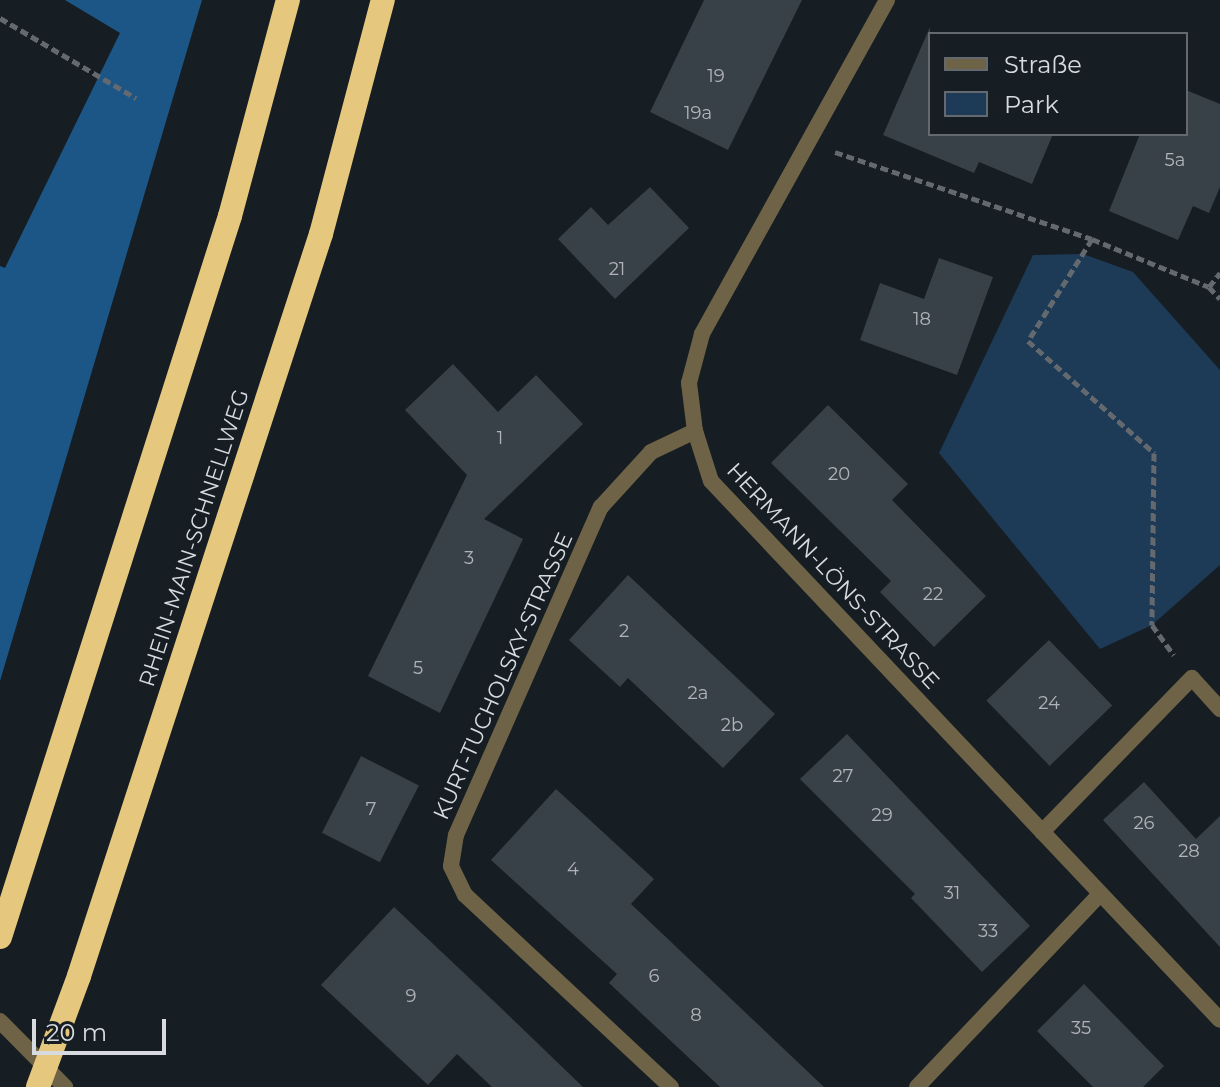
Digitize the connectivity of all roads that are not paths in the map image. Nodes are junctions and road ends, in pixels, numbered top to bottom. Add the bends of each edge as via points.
1 (288, 0) edge
2 (383, 0) edge
3 (887, 0) edge
4 (695, 431) junction
5 (1220, 709) edge
6 (1042, 832) junction
7 (1100, 894) junction
8 (3, 930) edge
9 (1220, 1020) edge
10 (0, 1021) edge
11 (38, 1087) edge
12 (65, 1087) edge
13 (671, 1087) edge
14 (917, 1087) edge

1 - 8 highway via 230,216
2 - 11 highway, RHEIN-MAIN-SCHNELLWEG, bridge via 321,234
3 - 4 street, HERMANN-LÖNS-STRASSE via 702,334 689,383
4 - 6 street, HERMANN-LÖNS-STRASSE via 711,481
4 - 13 street, KURT-TUCHOLSKY-STRASSE via 651,452 601,507 456,835 451,866 465,895
5 - 6 street via 1192,678
6 - 7 street, HERMANN-LÖNS-STRASSE
7 - 9 street, HERMANN-LÖNS-STRASSE
7 - 14 street
10 - 12 street

